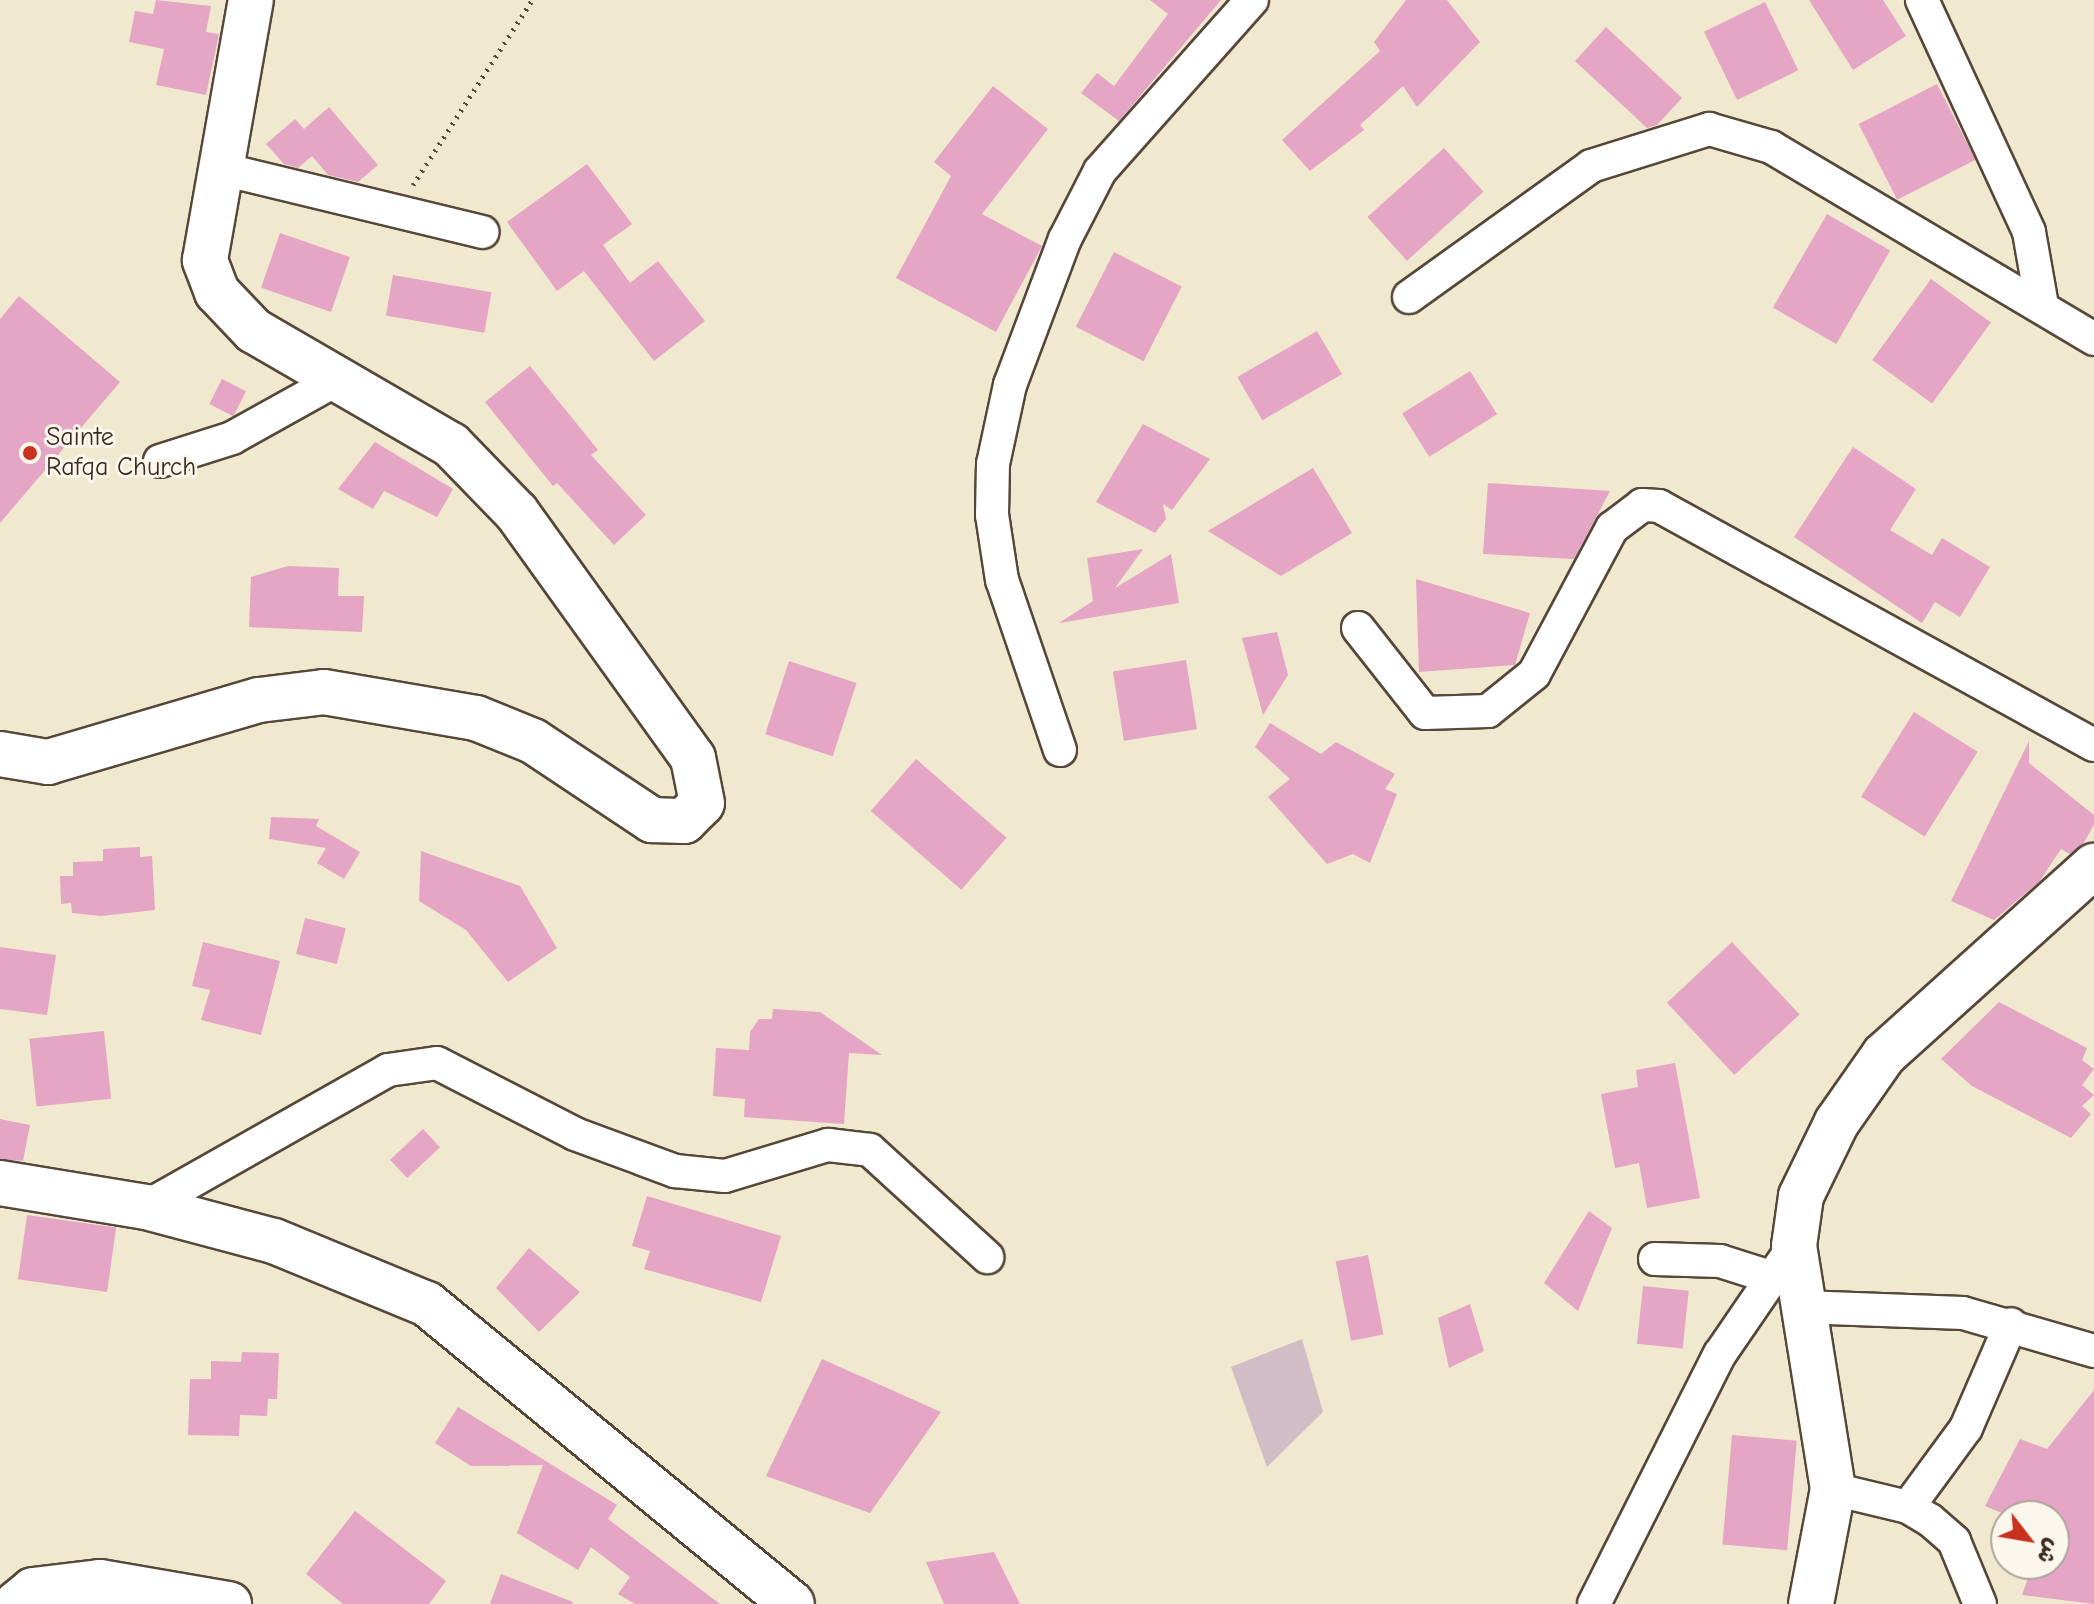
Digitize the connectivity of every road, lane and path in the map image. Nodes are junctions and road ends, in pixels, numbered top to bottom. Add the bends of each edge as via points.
1 (251, 0) edge
2 (532, 0) edge
3 (1252, 0) edge
4 (1922, 0) edge
5 (222, 169) junction
6 (397, 210) junction
7 (483, 232) dead end
8 (1409, 297) dead end
9 (2042, 306) junction
10 (2094, 339) edge
11 (336, 380) junction
12 (160, 461) dead end
13 (1358, 628) dead end
14 (2094, 745) edge
15 (1060, 750) dead end
16 (0, 754) edge
17 (2094, 866) edge
18 (0, 1183) edge
19 (146, 1207) junction
20 (987, 1257) dead end
21 (1655, 1259) dead end
22 (1789, 1277) junction
23 (2011, 1324) junction
24 (2094, 1351) edge
25 (1833, 1489) junction
26 (1908, 1507) junction
27 (16, 1604) edge
28 (229, 1604) edge
29 (792, 1604) edge
30 (1594, 1604) edge
31 (1811, 1604) edge
32 (1980, 1604) edge

1 - 5 street
2 - 6 path
3 - 15 street via 1100,171 1065,239 1010,385 993,464 992,515 1002,580
4 - 9 street via 2029,232
5 - 6 street
5 - 11 street via 205,260 217,292 254,331
6 - 7 street
8 - 9 street via 1591,166 1709,129 1771,147
9 - 10 street
11 - 12 street via 232,438
11 - 16 street via 451,445 516,512 693,758 705,788 694,814 670,825 652,820 533,741 476,718 324,692 259,700 48,762
13 - 14 street via 1425,713 1488,711 1534,674 1612,528 1642,505 1659,506
17 - 22 street via 1884,1055 1817,1158 1801,1196
18 - 19 street
19 - 20 street via 364,1082 409,1062 437,1063 575,1134 675,1171 725,1176 828,1145 870,1150
19 - 29 street via 318,1256 427,1304
21 - 22 street via 1720,1261
22 - 23 street
22 - 25 street via 1831,1445
22 - 30 street via 1720,1354
23 - 24 street
23 - 26 street via 1966,1428
25 - 26 street
25 - 31 street
26 - 32 street via 1954,1541
27 - 28 street via 33,1590 100,1582

